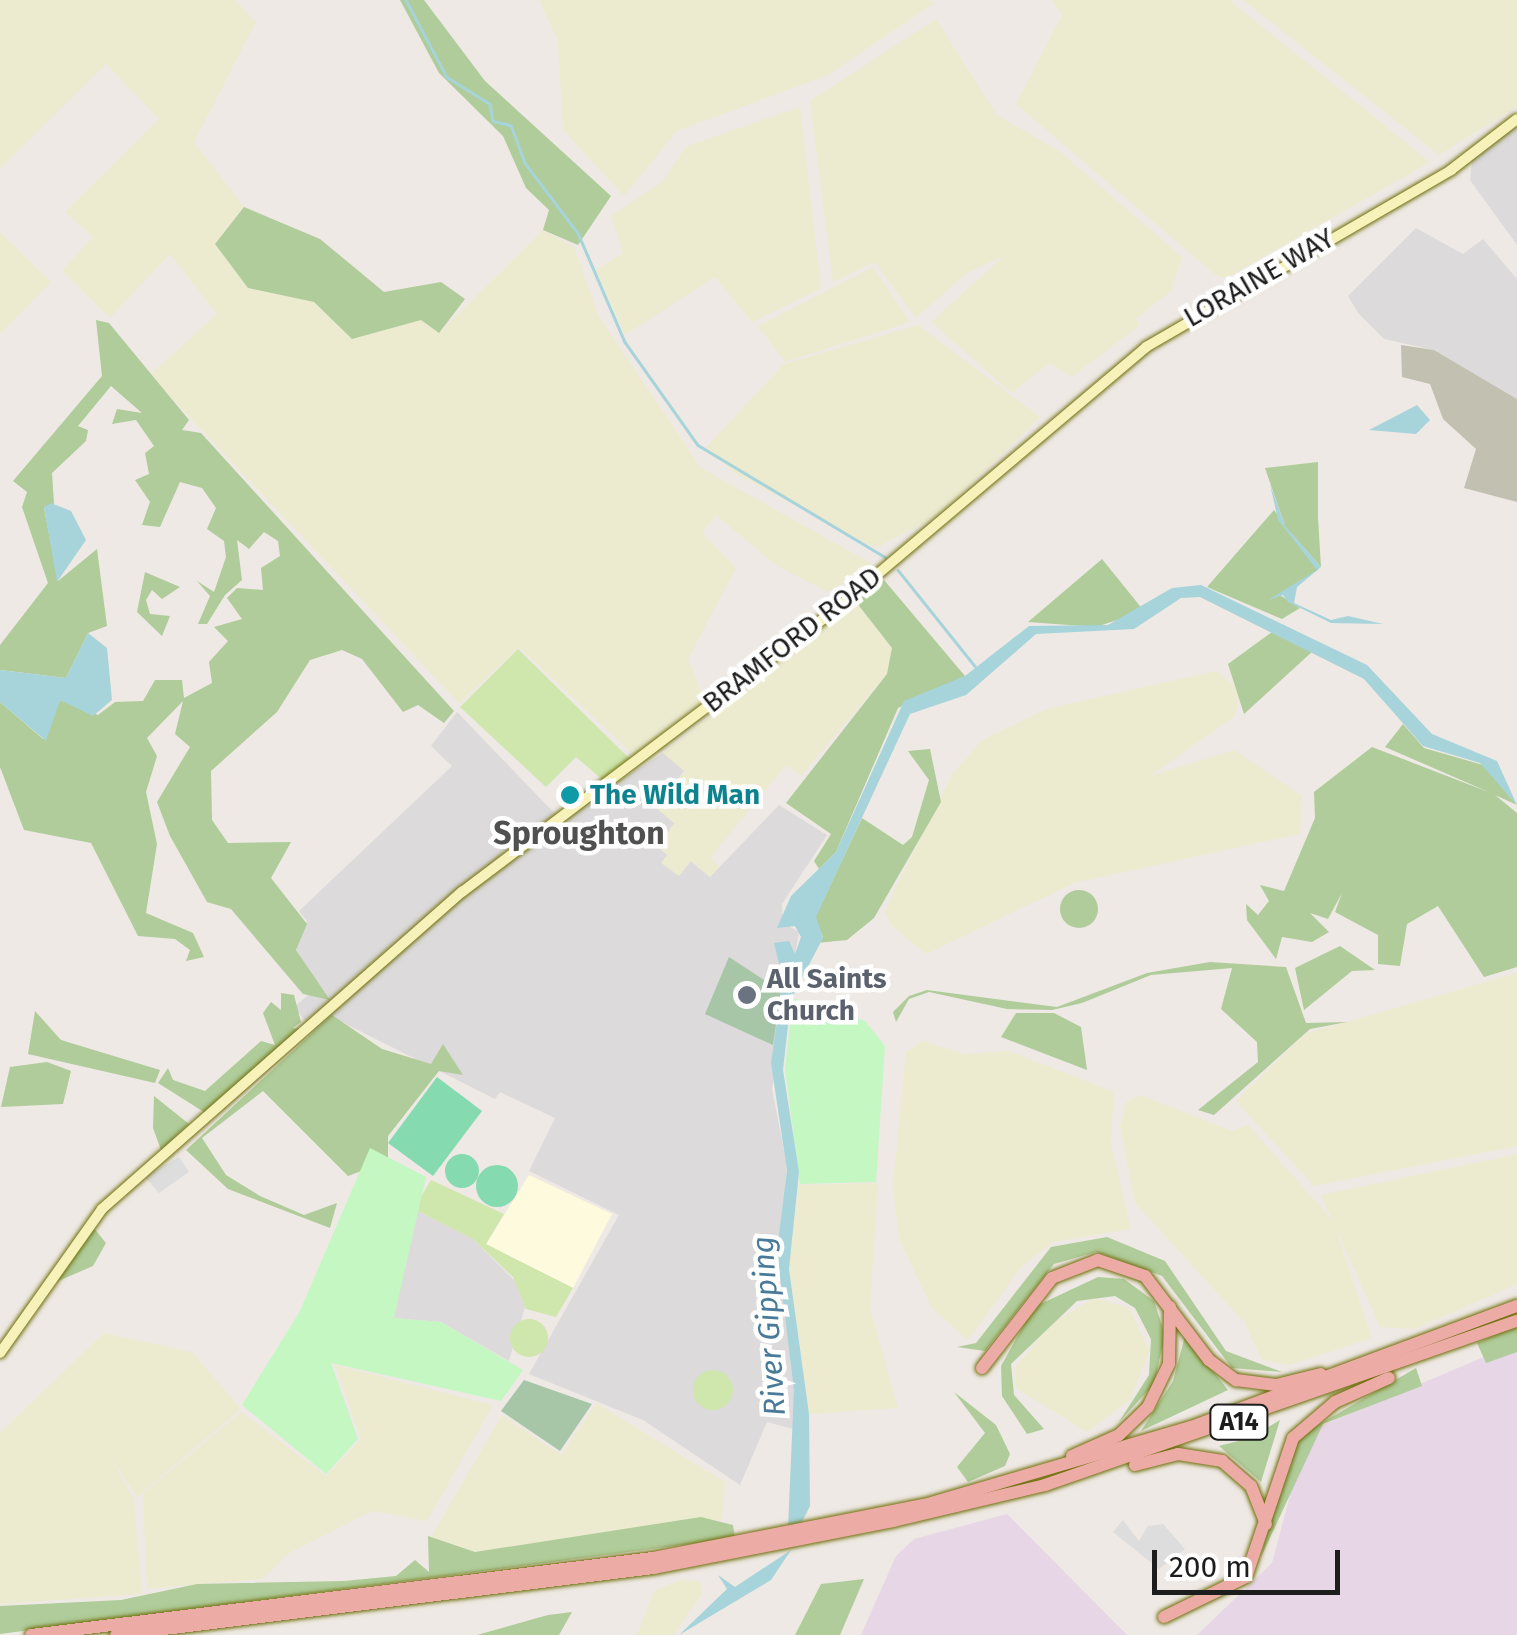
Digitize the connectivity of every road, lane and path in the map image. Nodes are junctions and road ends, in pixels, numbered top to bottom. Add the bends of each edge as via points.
1 (1517, 118) edge
2 (1014, 457) joint
3 (1517, 1306) edge
4 (1170, 1308) junction
5 (1517, 1321) edge
6 (1427, 1350) junction
7 (0, 1352) edge
8 (982, 1368) dead end
9 (1042, 1475) junction
10 (1017, 1483) junction
11 (1266, 1524) junction
12 (816, 1532) junction
13 (431, 1594) junction
14 (1164, 1617) dead end
15 (32, 1635) edge
16 (116, 1635) edge

1 - 2 main road, LORAINE WAY via 1451,170 1189,316
2 - 7 main road, BRAMFORD ROAD via 834,611 340,999 88,1224 30,1321
3 - 6 highway, A14
4 - 6 highway via 1209,1360 1248,1384 1287,1384
4 - 8 highway via 1134,1269 1074,1265 1028,1303
4 - 9 highway via 1169,1364 1148,1406 1119,1434
5 - 6 highway, A14
6 - 9 highway, A14
6 - 11 highway via 1305,1424 1280,1462
9 - 10 highway, A14
9 - 11 highway via 1198,1455 1243,1476
10 - 12 highway, A14
10 - 12 highway, A14
11 - 14 highway via 1256,1563 1236,1586
12 - 13 highway, A14
13 - 15 highway, A14
13 - 16 highway, A14

